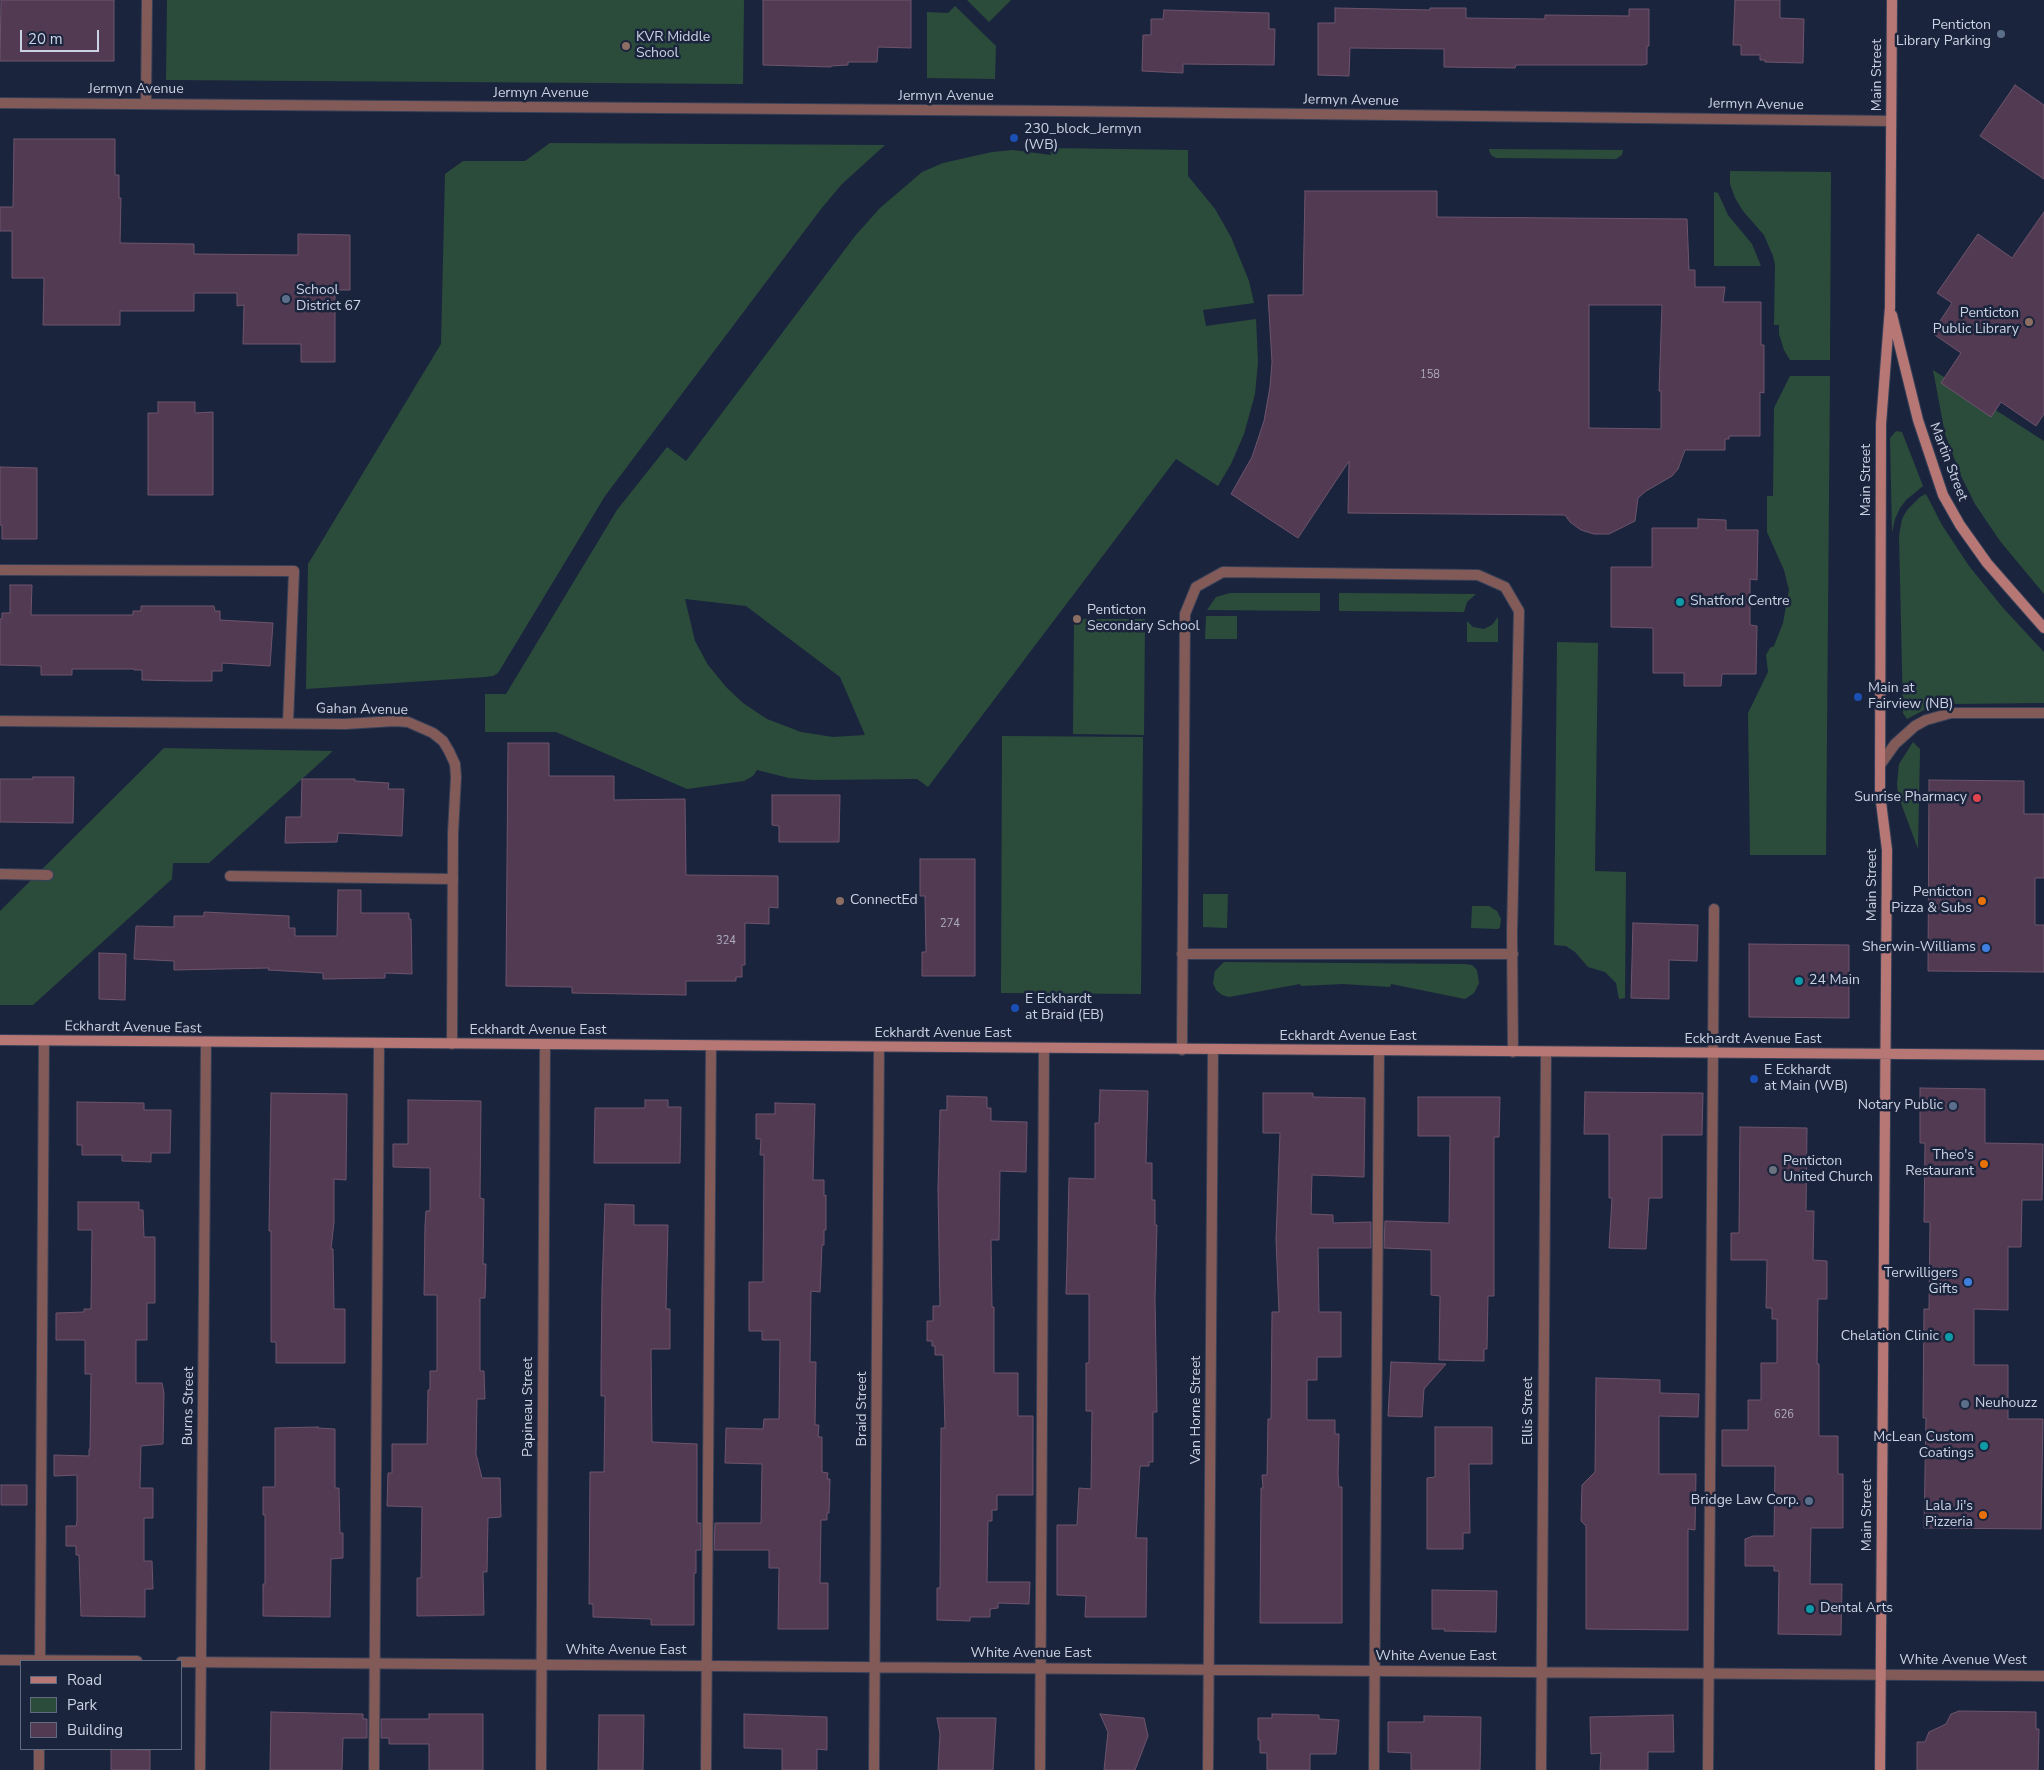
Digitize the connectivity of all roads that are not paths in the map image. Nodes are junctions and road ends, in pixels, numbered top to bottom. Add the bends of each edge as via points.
1 (147, 0) edge
2 (1892, 0) edge
3 (0, 103) edge
4 (146, 104) junction
5 (1891, 121) junction
6 (1890, 307) junction
7 (0, 570) edge
8 (2044, 628) edge
9 (2044, 714) edge
10 (0, 721) edge
11 (288, 723) junction
12 (1880, 765) junction
13 (0, 874) edge
14 (48, 875) dead end
15 (230, 876) dead end
16 (453, 879) junction
17 (1714, 909) dead end
18 (1182, 954) junction
19 (1513, 954) junction
20 (0, 1040) edge
21 (44, 1041) junction
22 (206, 1042) junction
23 (379, 1044) junction
24 (452, 1044) junction
25 (545, 1045) junction
26 (711, 1046) junction
27 (879, 1047) junction
28 (1044, 1048) junction
29 (1182, 1050) junction
30 (1213, 1050) junction
31 (1380, 1051) junction
32 (1513, 1052) junction
33 (1546, 1052) junction
34 (1713, 1054) junction
35 (1885, 1055) junction
36 (2044, 1055) edge
37 (0, 1660) edge
38 (20, 1660) edge
39 (40, 1660) edge
40 (182, 1662) edge
41 (201, 1662) junction
42 (375, 1663) junction
43 (541, 1664) junction
44 (707, 1665) junction
45 (875, 1667) junction
46 (1040, 1668) junction
47 (1209, 1670) junction
48 (1375, 1670) junction
49 (1541, 1672) junction
50 (1708, 1673) junction
51 (1881, 1674) junction
52 (2044, 1676) edge
53 (39, 1750) edge
54 (39, 1770) edge
55 (200, 1770) edge
56 (374, 1770) edge
57 (541, 1770) edge
58 (706, 1770) edge
59 (874, 1770) edge
60 (1040, 1770) edge
61 (1208, 1770) edge
62 (1374, 1770) edge
63 (1540, 1770) edge
64 (1708, 1770) edge
65 (1880, 1770) edge

1 - 4 street
2 - 5 main road, Main Street
3 - 4 street, Jermyn Avenue
4 - 5 street, Jermyn Avenue
5 - 6 main road, Main Street
6 - 8 main road, Martin Street via 1918,420 1943,495 1986,563
6 - 12 main road, Main Street via 1881,424
7 - 11 street via 294,571
9 - 12 street via 1951,713 1926,720 1895,744
10 - 11 street, Gahan Avenue
11 - 16 street, Gahan Avenue via 408,722 443,741 455,764 456,777
12 - 35 main road, Main Street via 1887,850
13 - 14 street
15 - 16 street
16 - 24 street, Gahan Avenue
17 - 34 street
18 - 19 street
18 - 19 street via 1185,614 1196,587 1223,572 1478,575 1505,587 1519,611
18 - 29 street
19 - 32 street
20 - 21 main road, Eckhardt Avenue East
21 - 22 main road, Eckhardt Avenue East
21 - 39 street
22 - 23 main road, Eckhardt Avenue East
22 - 41 street, Burns Street
23 - 24 main road, Eckhardt Avenue East
23 - 42 street
24 - 25 main road, Eckhardt Avenue East
25 - 26 main road, Eckhardt Avenue East
25 - 43 street, Papineau Street
26 - 27 main road, Eckhardt Avenue East
26 - 44 street
27 - 28 main road, Eckhardt Avenue East
27 - 45 street, Braid Street
28 - 29 main road, Eckhardt Avenue East
28 - 46 street
29 - 30 main road, Eckhardt Avenue East
30 - 31 main road, Eckhardt Avenue East
30 - 47 street, Van Horne Street
31 - 32 main road, Eckhardt Avenue East
31 - 48 street
32 - 33 main road, Eckhardt Avenue East
33 - 34 main road, Eckhardt Avenue East
33 - 49 street, Ellis Street
34 - 35 main road, Eckhardt Avenue East
34 - 50 street
35 - 36 main road, Eckhardt Avenue East
35 - 51 main road, Main Street
37 - 38 street
40 - 41 street, White Avenue East
41 - 42 street, White Avenue East
41 - 55 street, Burns Street
42 - 43 street, White Avenue East
42 - 56 street
43 - 44 street, White Avenue East
43 - 57 street, Papineau Street
44 - 45 street, White Avenue East
44 - 58 street
45 - 46 street, White Avenue East
45 - 59 street, Braid Street
46 - 47 street, White Avenue East
46 - 60 street
47 - 48 street, White Avenue East
47 - 61 street, Van Horne Street
48 - 49 street, White Avenue East
48 - 62 street
49 - 50 street, White Avenue East
49 - 63 street, Ellis Street
50 - 51 street, White Avenue East
50 - 64 street
51 - 52 street, White Avenue West
51 - 65 main road, Main Street
53 - 54 street

